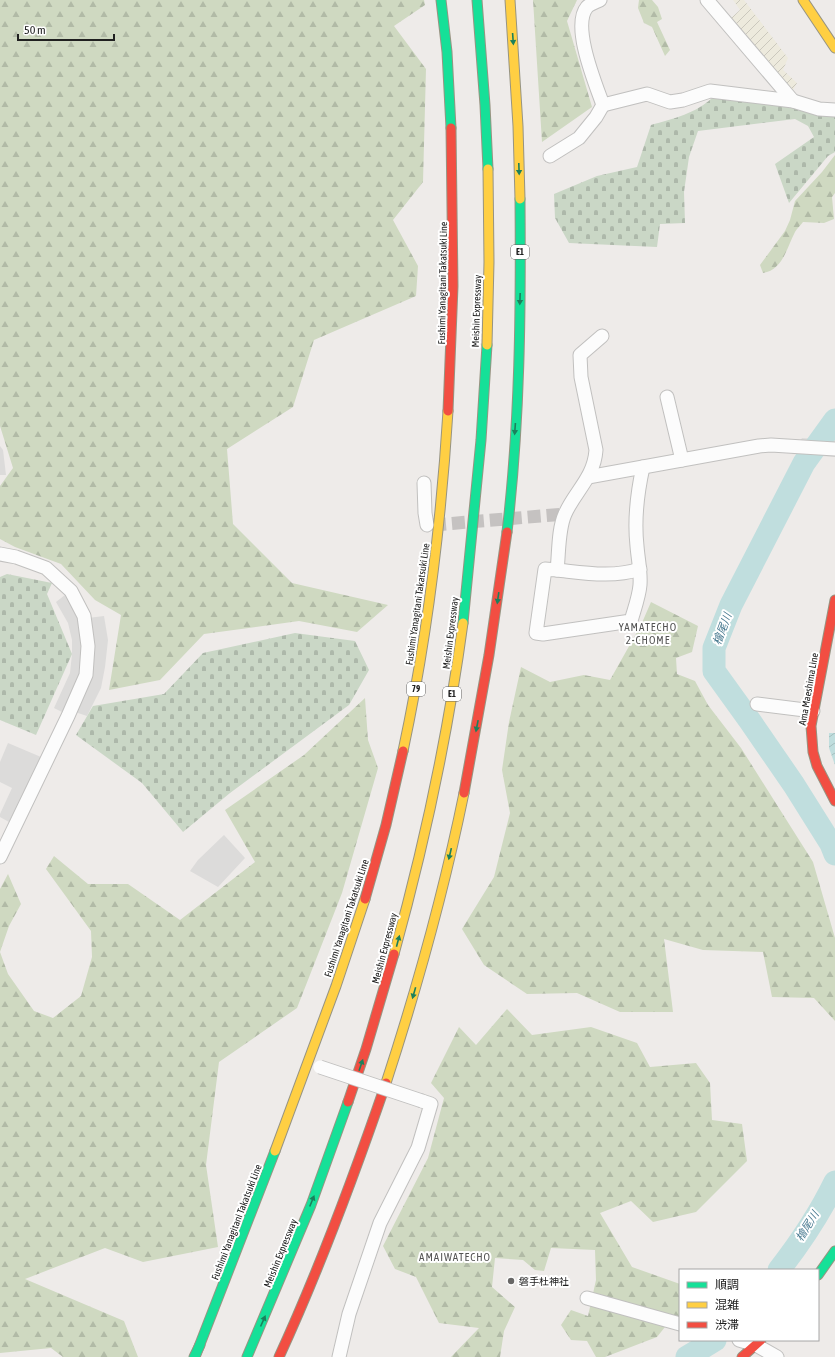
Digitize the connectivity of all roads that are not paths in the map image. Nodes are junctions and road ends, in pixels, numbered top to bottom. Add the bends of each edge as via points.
1 (441, 0) edge
2 (477, 0) edge
3 (510, 0) edge
4 (600, 0) edge
5 (707, 0) edge
6 (803, 0) edge
7 (835, 48) edge
8 (793, 101) junction
9 (603, 105) junction
10 (835, 110) edge
11 (550, 156) dead end
12 (602, 336) dead end
13 (667, 396) dead end
14 (835, 449) edge
15 (682, 460) junction
16 (643, 467) junction
17 (588, 477) junction
18 (424, 484) dead end
19 (510, 504) junction
20 (427, 525) dead end
21 (0, 554) edge
22 (640, 569) junction
23 (557, 570) junction
24 (507, 591) dead end
25 (835, 600) edge
26 (756, 704) dead end
27 (813, 711) junction
28 (835, 801) edge
29 (0, 857) edge
30 (314, 1065) junction
31 (396, 1085) dead end
32 (391, 1100) dead end
33 (835, 1251) edge
34 (819, 1274) edge
35 (587, 1298) dead end
36 (679, 1324) edge
37 (750, 1342) edge
38 (194, 1357) edge
39 (247, 1357) edge
40 (279, 1357) edge
41 (339, 1357) edge
42 (742, 1357) edge
43 (777, 1357) edge

1 - 30 main road, Fushimi Yanagitani Takatsuki Line / 79 via 450,96 454,256 449,410 435,563 411,715 394,794 374,869 328,1011
39 -> 2 main road, Meishin Expressway / E1 via 318,1186 362,1062 398,942 430,810 455,682 484,418 489,295 488,168 483,59
3 -> 19 main road, E1 via 517,98 520,212 517,392
4 - 9 street via 587,7 582,18 587,61
5 - 8 street
6 - 7 main road
8 - 9 street via 710,91 670,102 647,94
8 - 10 street via 819,109
9 - 11 street via 579,138
12 - 17 street via 580,356 581,377 596,450 595,462
13 - 15 street
14 - 15 street via 759,446
15 - 16 street
16 - 17 street
16 - 22 street via 637,491 635,520
17 - 23 street via 565,514
18 - 20 street
19 - 24 main road
19 -> 40 main road, E1 via 481,708 460,814 436,914 406,1023 370,1128 333,1227
21 - 29 street via 46,568 71,591 84,616 88,646 86,675
22 - 23 street via 618,574
22 - 23 street via 640,587 631,621 536,633 545,569
25 - 27 main road, Ama Maeshima Line
26 - 27 street
27 - 28 main road, Ama Maeshima Line via 811,726 815,759
30 - 38 main road, Fushimi Yanagitani Takatsuki Line / 79
30 - 41 street, bridge via 431,1104 418,1148 380,1223 349,1314
31 - 32 main road
33 - 34 main road
35 - 36 street
37 - 42 main road
37 - 43 street

